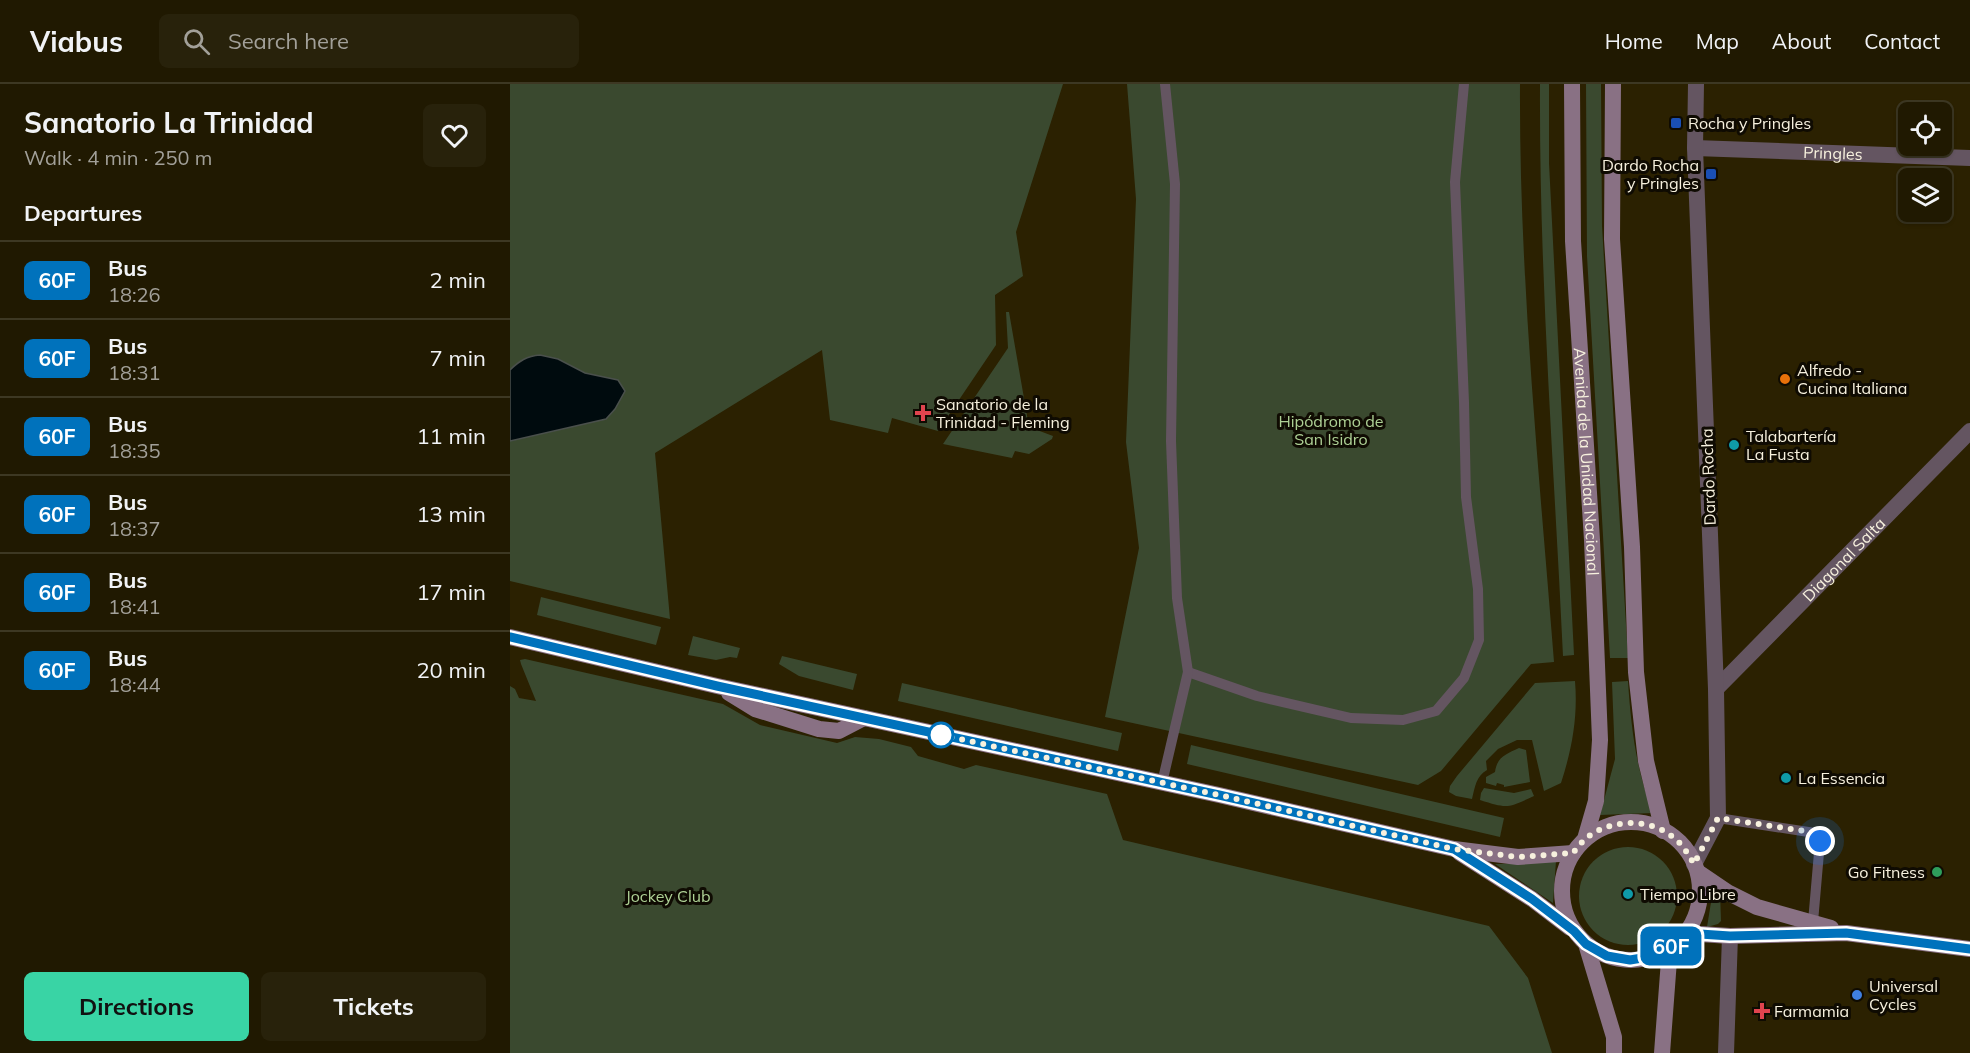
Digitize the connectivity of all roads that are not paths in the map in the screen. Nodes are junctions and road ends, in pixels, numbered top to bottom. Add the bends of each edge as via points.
1 (1166, 84) edge
2 (1464, 84) edge
3 (1572, 84) edge
4 (1613, 84) edge
5 (1696, 84) edge
6 (1695, 148) junction
7 (1970, 158) edge
8 (1970, 431) edge
9 (510, 637) edge
10 (1188, 672) junction
11 (1716, 689) junction
12 (1162, 783) junction
13 (1718, 818) junction
14 (1663, 831) junction
15 (1585, 839) junction
16 (1454, 849) junction
17 (1573, 853) junction
18 (1696, 868) junction
19 (1813, 922) junction
20 (1574, 931) junction
21 (1685, 933) junction
22 (1846, 933) junction
23 (1730, 936) junction
24 (1586, 944) junction
25 (1670, 947) junction
26 (1970, 949) edge
27 (1614, 1053) edge
28 (1662, 1053) edge
29 (1726, 1053) edge

1 - 10 lane via 1175,184 1171,441 1176,576
2 - 10 lane via 1455,182 1466,496 1478,589 1479,640 1464,678 1436,711 1403,720 1351,718 1257,696
3 - 15 main road, Avenida de la Unidad Nacional via 1573,241 1600,740 1596,801
4 - 14 main road via 1612,240 1636,672 1646,761
5 - 6 street, Dardo Rocha
6 - 7 street, Pringles
6 - 11 street, Dardo Rocha
8 - 11 street, Diagonal Salta
9 - 12 main road via 717,686 754,709 819,729 839,731 864,718
10 - 12 lane
11 - 13 street, Dardo Rocha
12 - 16 main road
13 - 18 street, Dardo Rocha
13 - 19 lane via 1815,833 1820,841
14 - 15 main road via 1642,823 1619,823
14 - 18 main road via 1687,851
15 - 17 main road
16 - 17 main road via 1518,857
16 - 20 main road
17 - 20 main road via 1564,874 1562,894 1565,913
18 - 19 main road via 1756,907
18 - 21 main road via 1701,888 1696,912
19 - 22 main road
20 - 24 main road
21 - 23 main road
21 - 25 main road
22 - 23 main road
22 - 26 main road
23 - 29 street
24 - 25 main road via 1607,956 1630,960 1654,956
24 - 27 main road via 1614,1037
25 - 28 main road

